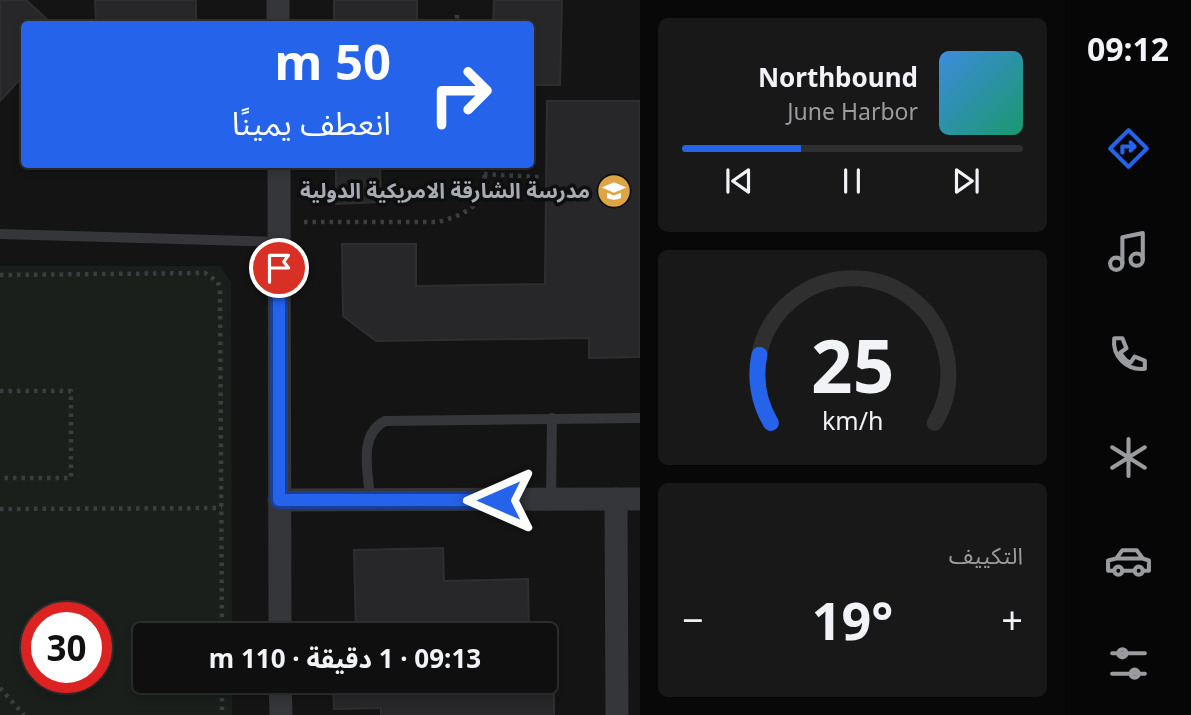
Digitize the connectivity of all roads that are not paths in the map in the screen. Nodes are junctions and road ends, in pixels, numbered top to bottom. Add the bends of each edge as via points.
1 (278, 0) edge
2 (278, 21) edge
3 (279, 168) edge
4 (279, 232) junction
5 (0, 234) edge
6 (552, 418) junction
7 (640, 418) edge
8 (551, 499) junction
9 (616, 499) junction
10 (640, 499) edge
11 (279, 500) junction
12 (370, 500) junction
13 (280, 623) edge
14 (280, 693) edge
15 (281, 715) edge
16 (617, 715) edge

1 - 2 street
3 - 4 street
4 - 5 lane
4 - 11 street
6 - 7 lane
6 - 8 lane
6 - 12 lane via 385,421 368,438
8 - 9 street
8 - 12 street
9 - 10 street
9 - 16 street
11 - 12 street
11 - 13 street
14 - 15 street

